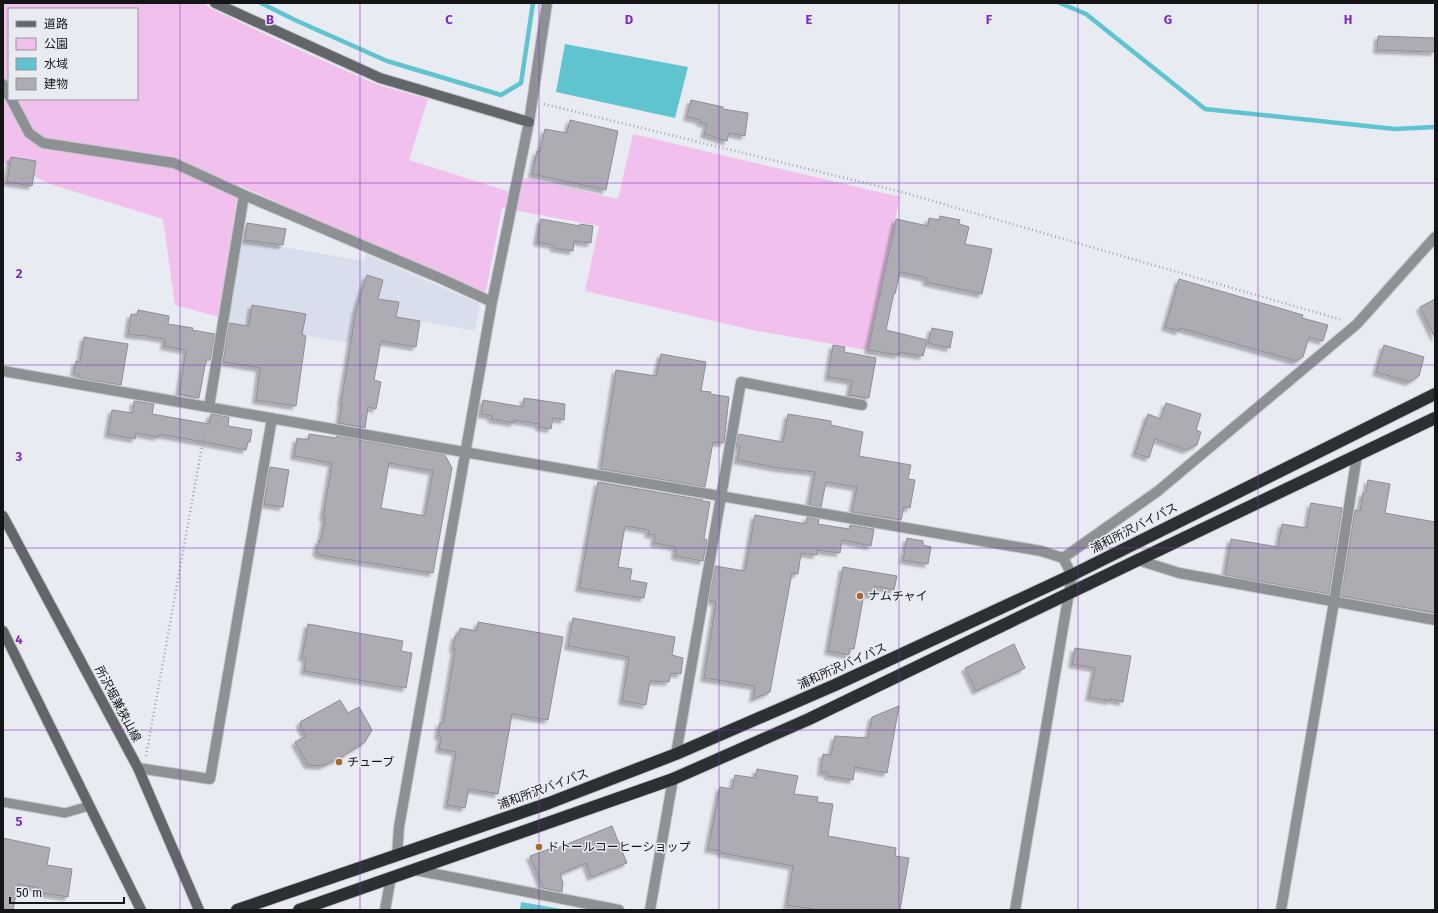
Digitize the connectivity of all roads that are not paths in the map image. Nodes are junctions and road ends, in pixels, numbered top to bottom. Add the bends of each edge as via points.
1 (215, 3) edge
2 (547, 3) edge
3 (3, 84) edge
4 (8, 94) edge
5 (12, 100) edge
6 (529, 122) junction
7 (244, 195) junction
8 (1435, 237) edge
9 (492, 302) junction
10 (3, 370) edge
11 (1435, 394) edge
12 (862, 405) dead end
13 (209, 407) junction
14 (272, 418) junction
15 (1435, 418) edge
16 (464, 452) junction
17 (1357, 455) junction
18 (721, 497) junction
19 (3, 516) edge
20 (1063, 558) junction
21 (1138, 560) junction
22 (1072, 575) junction
23 (1069, 594) junction
24 (1334, 602) junction
25 (1435, 620) edge
26 (3, 630) edge
27 (676, 754) junction
28 (138, 768) junction
29 (673, 778) junction
30 (3, 802) edge
31 (89, 806) junction
32 (397, 855) junction
33 (414, 870) junction
34 (391, 877) junction
35 (141, 910) edge
36 (199, 910) edge
37 (237, 910) edge
38 (299, 910) edge
39 (385, 910) edge
40 (619, 910) edge
41 (650, 910) edge
42 (1015, 910) edge
43 (1281, 910) edge

1 - 6 main road via 380,78
2 - 6 street
3 - 4 street
5 - 7 street via 29,133 43,143 174,163
6 - 9 street
7 - 9 street
7 - 13 street
8 - 20 street via 1357,324 1158,491
9 - 16 street
10 - 13 street
11 - 22 highway, 浦和所沢バイパス
12 - 18 street via 741,382
13 - 14 street
14 - 16 street
14 - 28 street via 210,779
15 - 17 highway
16 - 18 street
16 - 32 street via 399,827
17 - 21 highway
17 - 24 street
18 - 20 street via 1041,551
18 - 27 street
19 - 28 main road, 所沢堀兼狭山線
20 - 22 street
21 - 23 highway
21 - 24 street via 1179,573
22 - 23 street
22 - 27 highway, 浦和所沢バイパス via 836,685
23 - 29 highway via 809,720
23 - 42 street
24 - 25 street
24 - 43 street
26 - 31 main road
27 - 32 highway, 浦和所沢バイパス via 549,803
28 - 36 main road, 所沢堀兼狭山線
29 - 33 highway
29 - 41 street
30 - 31 lane via 65,813
31 - 35 main road
32 - 37 highway, 浦和所沢バイパス
33 - 34 highway
33 - 40 street
34 - 38 highway
34 - 39 street

